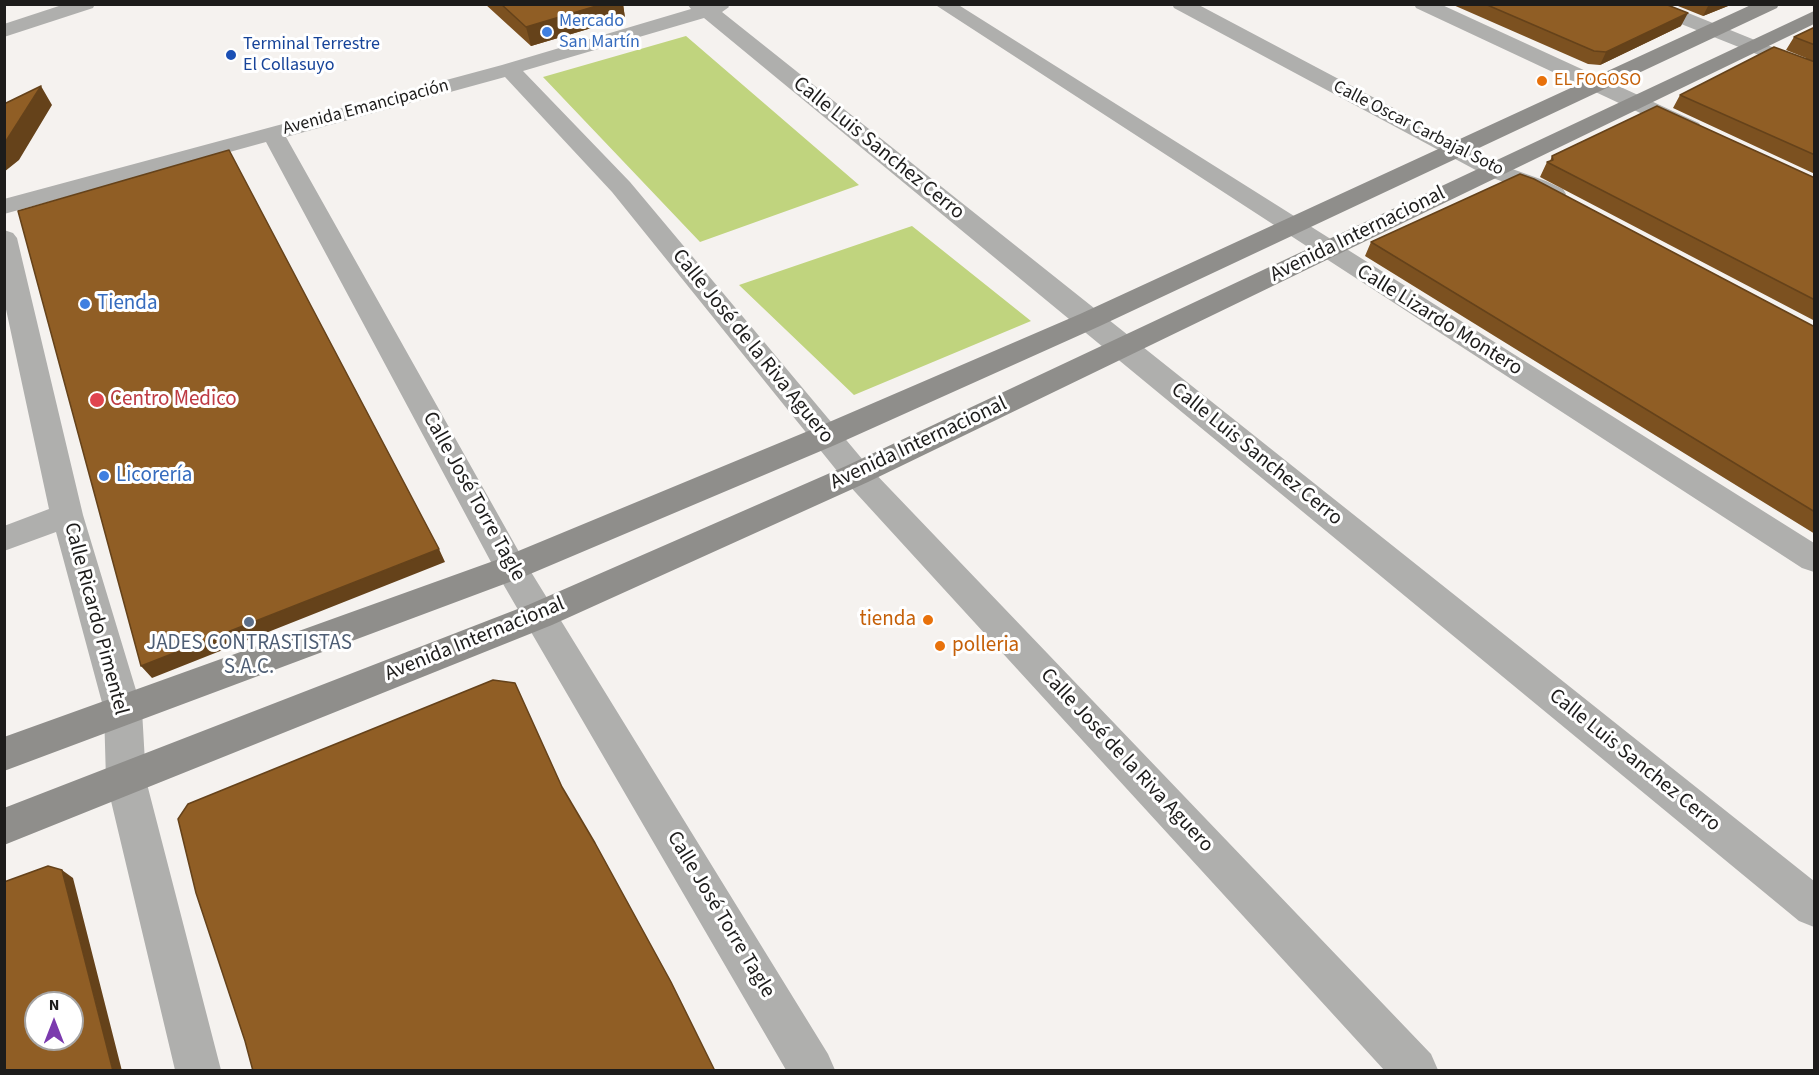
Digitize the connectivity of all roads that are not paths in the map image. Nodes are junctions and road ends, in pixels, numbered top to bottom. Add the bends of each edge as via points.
1 (86, 4) edge
2 (943, 4) edge
3 (1181, 4) edge
4 (1423, 4) edge
5 (1648, 4) edge
6 (1770, 4) edge
7 (710, 6) edge
8 (1815, 17) edge
9 (4, 31) edge
10 (1714, 31) junction
11 (1752, 46) junction
12 (509, 69) junction
13 (1815, 71) edge
14 (1599, 84) junction
15 (1636, 102) junction
16 (273, 134) junction
17 (1709, 136) edge
18 (1455, 151) junction
19 (1493, 170) junction
20 (4, 207) edge
21 (1579, 208) edge
22 (1291, 227) junction
23 (4, 238) edge
24 (1327, 250) junction
25 (1090, 320) junction
26 (1123, 347) junction
27 (17, 354) edge
28 (824, 436) junction
29 (856, 474) junction
30 (67, 515) junction
31 (4, 539) edge
32 (1815, 559) edge
33 (511, 568) junction
34 (540, 615) junction
35 (123, 710) junction
36 (4, 754) edge
37 (126, 780) junction
38 (4, 827) edge
39 (1815, 907) edge
40 (198, 1071) edge
41 (812, 1071) edge
42 (1415, 1071) edge

1 - 9 street
2 - 22 street, Calle Lizardo Montero
3 - 18 street, Calle Oscar Carbajal Soto
4 - 14 street
5 - 10 street
6 - 10 main road, Avenida Internacional
7 - 12 street, Avenida Emancipación
7 - 25 street, Calle Luis Sanchez Cerro
8 - 11 main road, Avenida Internacional
10 - 11 street
10 - 14 main road, Avenida Internacional
11 - 13 street
11 - 15 main road, Avenida Internacional
12 - 16 street, Avenida Emancipación
12 - 28 street, Calle José de la Riva Aguero via 621,187
14 - 15 street
14 - 18 main road, Avenida Internacional
15 - 17 street
15 - 19 main road, Avenida Internacional
16 - 20 street, Avenida Emancipación
16 - 33 street, Calle José Torre Tagle
18 - 19 street, Calle Oscar Carbajal Soto
18 - 22 main road, Avenida Internacional
19 - 21 street, Calle Oscar Carbajal Soto via 1538,186
19 - 24 main road, Avenida Internacional
22 - 24 street, Calle Lizardo Montero
22 - 25 main road, Avenida Internacional
23 - 27 street, Calle Ricardo Pimentel
24 - 26 main road, Avenida Internacional
24 - 32 street, Calle Lizardo Montero
25 - 26 street, Calle Luis Sanchez Cerro
25 - 28 main road, Avenida Internacional
26 - 29 main road, Avenida Internacional
26 - 39 street, Calle Luis Sanchez Cerro
27 - 30 street, Calle Ricardo Pimentel
28 - 29 street, Calle José de la Riva Aguero
28 - 33 main road, Avenida Internacional
29 - 34 main road, Avenida Internacional
29 - 42 street, Calle José de la Riva Aguero
30 - 31 street
30 - 35 street, Calle Ricardo Pimentel
33 - 34 street, Calle José Torre Tagle
33 - 35 main road, Avenida Internacional
34 - 37 main road, Avenida Internacional
34 - 41 street, Calle José Torre Tagle
35 - 36 main road, Avenida Internacional
35 - 37 street, Calle Ricardo Pimentel
37 - 38 main road, Avenida Internacional
37 - 40 street, Calle Ricardo Pimentel

